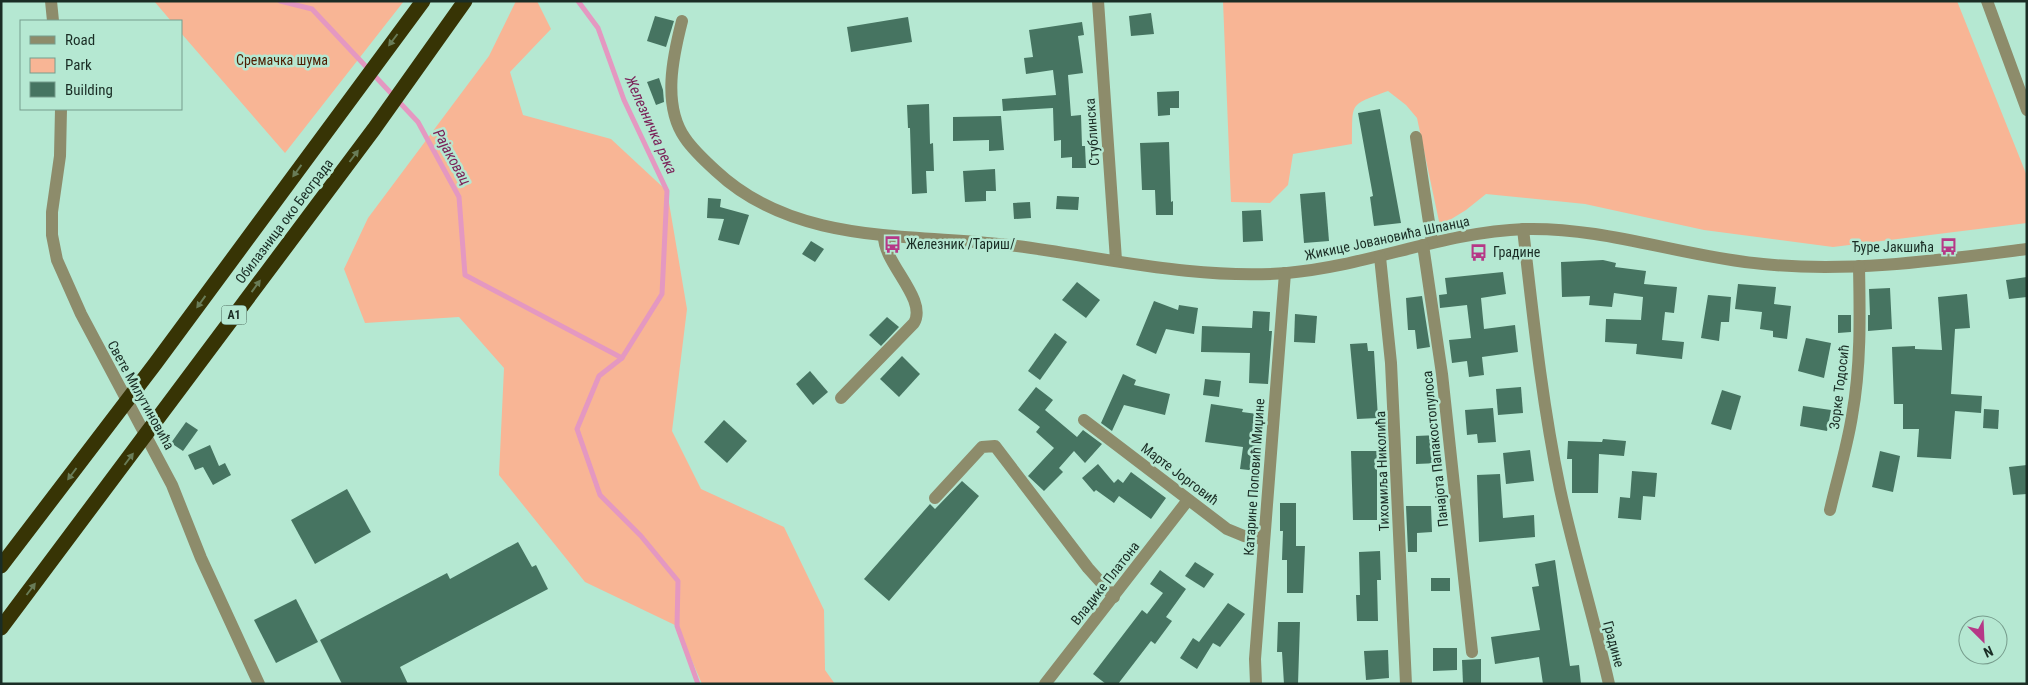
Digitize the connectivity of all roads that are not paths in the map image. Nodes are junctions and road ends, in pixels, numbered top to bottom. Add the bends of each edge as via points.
1 (51, 1) edge
2 (423, 1) edge
3 (465, 1) edge
4 (1098, 1) edge
5 (1987, 1) edge
6 (53, 20) edge
7 (682, 21) dead end
8 (61, 110) edge
9 (2027, 110) edge
10 (1416, 137) dead end
11 (1523, 229) junction
12 (884, 236) junction
13 (1427, 244) junction
14 (2027, 249) edge
15 (1380, 257) junction
16 (1116, 260) junction
17 (1859, 266) junction
18 (1285, 273) junction
19 (842, 398) dead end
20 (1084, 420) dead end
21 (935, 498) dead end
22 (1188, 500) junction
23 (1830, 510) dead end
24 (1264, 539) junction
25 (1, 566) edge
26 (1114, 597) junction
27 (1, 628) edge
28 (1472, 652) dead end
29 (259, 684) edge
30 (1045, 684) edge
31 (1256, 684) edge
32 (1406, 684) edge
33 (1608, 684) edge

1 - 6 street
2 -> 25 highway, Обилазница око Београда / A1, bridge via 156,364
27 -> 3 highway, Обилазница око Београда / A1, bridge via 374,129
4 - 16 street, Стублинска
5 - 9 street
7 - 12 street, Жикице Јовановића Шпанца via 671,66 676,116 685,139 698,154 730,184 767,206 812,223
8 - 29 street, Свете Милутиновића via 60,156 52,212 58,260 81,314 172,485 201,558
10 - 13 street, Панајота Папакостопулоса
11 - 13 street, Жикице Јовановића Шпанца
11 - 17 street, Жикице Јовановића Шпанца via 1596,233 1761,264 1816,268
11 - 33 street, Градине via 1539,369 1559,486
12 - 16 street, Жикице Јовановића Шпанца via 1013,246
12 - 19 street via 886,249 916,305 918,316
13 - 15 street, Жикице Јовановића Шпанца
13 - 28 street, Панајота Папакостопулоса
14 - 17 street, Жикице Јовановића Шпанца
15 - 18 street, Жикице Јовановића Шпанца
15 - 32 street, Тихомиља Николића via 1392,372
16 - 18 street, Жикице Јовановића Шпанца via 1157,268 1225,274
17 - 23 street, Зорке Тодосић via 1860,330 1856,391
18 - 24 street, Катарине Поповић Миџине
20 - 22 street, Марте Јорговић
21 - 26 street via 982,447 995,446
22 - 24 street, Марте Јорговић via 1227,529
22 - 26 street, Владике Платона
24 - 31 street, Катарине Поповић Миџине
26 - 30 street, Владике Платона

